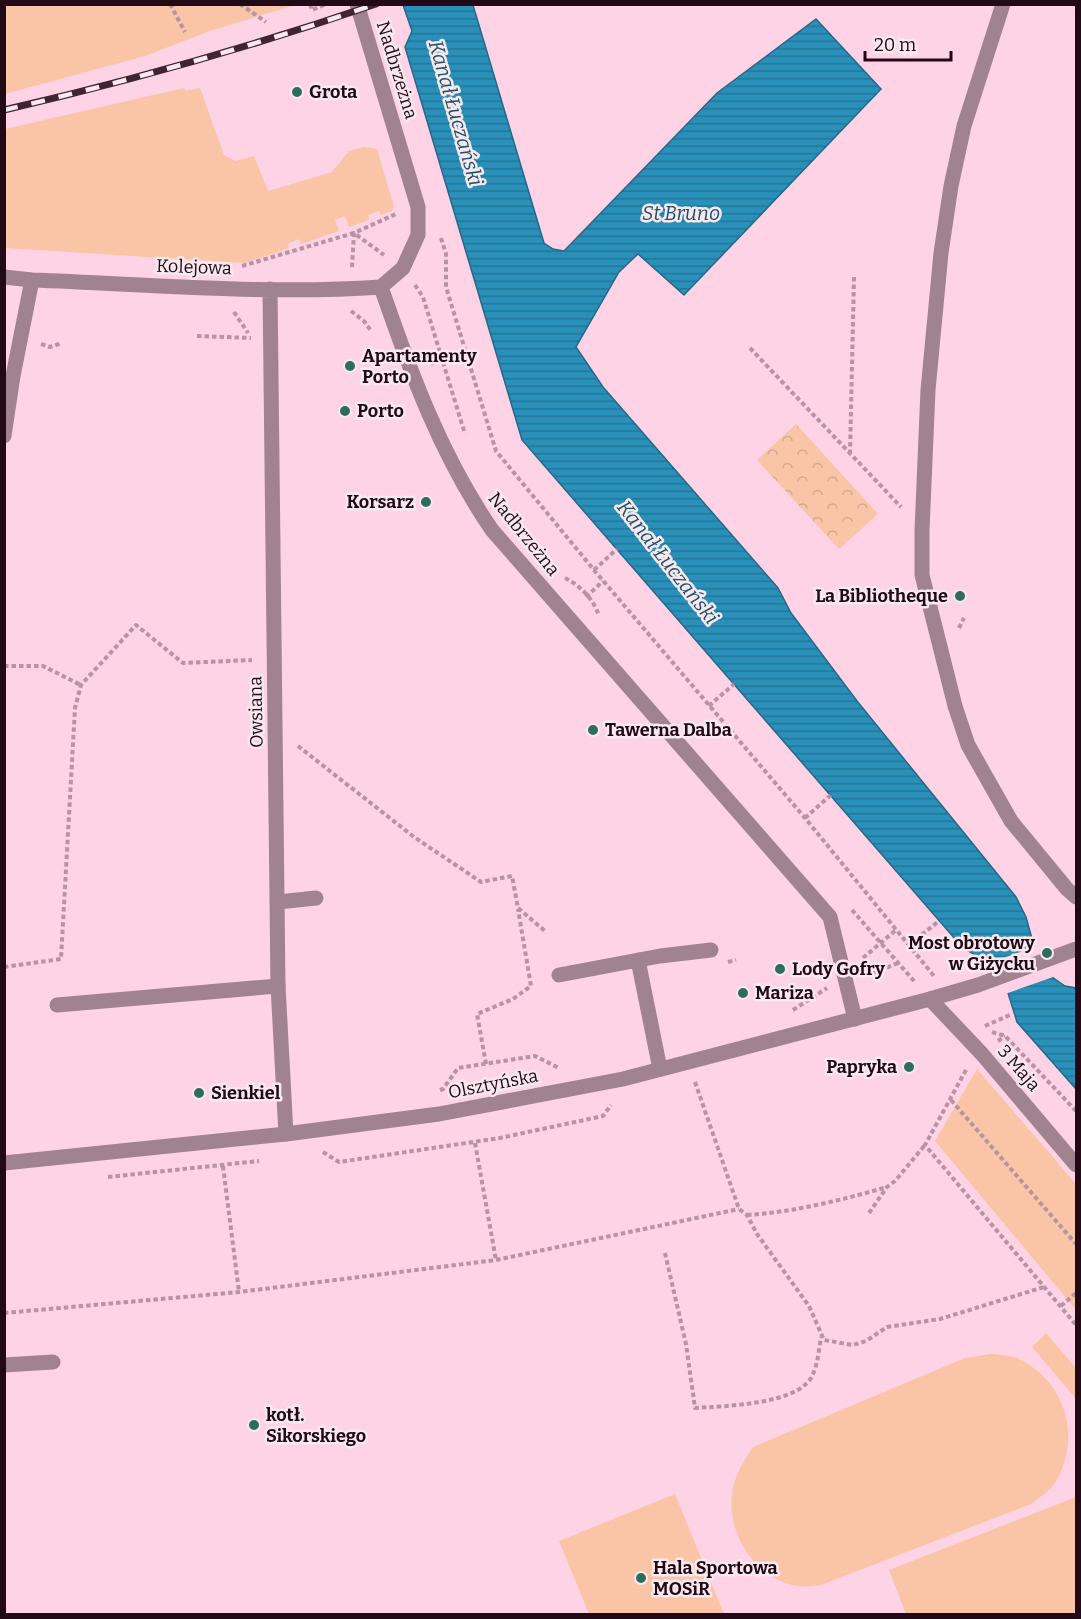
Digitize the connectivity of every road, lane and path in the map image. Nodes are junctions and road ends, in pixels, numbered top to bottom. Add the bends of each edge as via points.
1 (170, 4) edge
2 (240, 4) edge
3 (310, 4) edge
4 (326, 4) edge
5 (357, 4) edge
6 (1003, 4) edge
7 (266, 22) dead end
8 (185, 32) dead end
9 (418, 207) junction
10 (354, 233) junction
11 (440, 234) dead end
12 (236, 267) dead end
13 (403, 268) junction
14 (4, 277) edge
15 (854, 277) dead end
16 (32, 280) junction
17 (381, 287) junction
18 (270, 289) junction
19 (352, 289) junction
20 (423, 297) dead end
21 (233, 310) dead end
22 (374, 335) dead end
23 (197, 336) dead end
24 (251, 338) junction
25 (271, 339) junction
26 (750, 348) dead end
27 (4, 436) edge
28 (468, 444) dead end
29 (850, 454) junction
30 (922, 530) junction
31 (617, 549) dead end
32 (594, 570) junction
33 (4, 666) edge
34 (253, 669) dead end
35 (734, 684) dead end
36 (81, 685) junction
37 (709, 706) junction
38 (295, 755) dead end
39 (831, 795) dead end
40 (805, 818) junction
41 (1077, 897) edge
42 (316, 898) dead end
43 (278, 902) junction
44 (518, 908) junction
45 (939, 921) dead end
46 (897, 929) junction
47 (545, 931) dead end
48 (910, 944) junction
49 (711, 950) dead end
50 (1077, 950) edge
51 (638, 960) junction
52 (736, 960) dead end
53 (726, 962) dead end
54 (898, 963) dead end
55 (4, 967) edge
56 (559, 975) dead end
57 (935, 977) dead end
58 (278, 986) junction
59 (825, 989) dead end
60 (930, 999) junction
61 (57, 1005) dead end
62 (784, 1013) dead end
63 (1012, 1014) dead end
64 (855, 1019) junction
65 (980, 1028) dead end
66 (1005, 1036) dead end
67 (486, 1064) junction
68 (969, 1064) dead end
69 (567, 1066) dead end
70 (660, 1069) junction
71 (1041, 1073) junction
72 (1035, 1078) dead end
73 (694, 1082) dead end
74 (431, 1091) dead end
75 (951, 1100) junction
76 (1077, 1112) edge
77 (286, 1134) junction
78 (475, 1143) dead end
79 (926, 1146) junction
80 (4, 1163) edge
81 (1077, 1165) edge
82 (223, 1166) dead end
83 (887, 1187) junction
84 (739, 1209) junction
85 (869, 1213) dead end
86 (747, 1215) junction
87 (1077, 1244) edge
88 (665, 1253) dead end
89 (496, 1260) junction
90 (1044, 1287) junction
91 (239, 1292) junction
92 (1077, 1293) edge
93 (1061, 1306) junction
94 (4, 1313) edge
95 (1077, 1325) edge
96 (822, 1336) junction
97 (53, 1362) dead end
98 (4, 1365) edge

1 - 8 path
2 - 7 path
3 - 4 path via 312,10
5 - 9 street, Nadbrzeżna
6 - 30 street via 964,126 951,186 928,390
9 - 10 path
9 - 13 street, Nadbrzeżna via 418,236
10 - 12 path
10 - 13 path
10 - 19 path
11 - 32 path via 446,254 446,287 496,450
13 - 17 street, Nadbrzeżna
14 - 16 street, Kolejowa
15 - 29 path
16 - 18 street, Kolejowa
16 - 27 street
17 - 19 street, Kolejowa
17 - 64 street, Nadbrzeżna via 409,369 452,467 470,498 492,531 830,917
18 - 19 street, Kolejowa
18 - 25 street, Owsiana
19 - 22 path via 348,309
20 - 28 path
21 - 24 path
23 - 24 path
24 - 25 path
25 - 43 street, Owsiana
26 - 29 path
29 - 30 path
30 - 41 street via 922,574 968,745 1011,821
31 - 32 path
32 - 37 path
33 - 36 path via 43,666
34 - 36 path via 252,659 183,663 136,625
35 - 37 path
36 - 55 path via 75,708 61,959
37 - 40 path
38 - 44 path via 295,744 414,837 481,882 512,876
39 - 40 path
40 - 46 path
42 - 43 street
43 - 58 street, Owsiana
44 - 47 path
44 - 67 path via 531,986 513,999 477,1014
45 - 48 path
46 - 48 path
46 - 54 path via 881,943
48 - 57 path
49 - 51 street
50 - 60 street, Olsztyńska
51 - 56 street
51 - 70 street
52 - 53 path
58 - 61 street
58 - 77 street, Owsiana
59 - 62 path
60 - 64 street, Olsztyńska
60 - 81 street, 3 Maja
63 - 65 path
64 - 70 street, Olsztyńska
66 - 71 path
67 - 69 path via 535,1056 557,1068
67 - 74 path via 458,1068 443,1089
68 - 75 path
70 - 77 street, Olsztyńska via 439,1114
71 - 72 path
71 - 76 path
73 - 84 path
75 - 79 path
75 - 87 path
77 - 80 street, Olsztyńska
78 - 89 path
79 - 83 path
79 - 90 path
82 - 91 path
83 - 85 path
83 - 86 path
84 - 86 path
84 - 89 path
86 - 96 path via 809,1306
88 - 96 path via 686,1344 694,1408 781,1398 808,1382
89 - 91 path
90 - 93 path
90 - 96 path via 940,1319 887,1327 853,1345 824,1340
91 - 94 path
92 - 93 path
93 - 95 path
97 - 98 street

